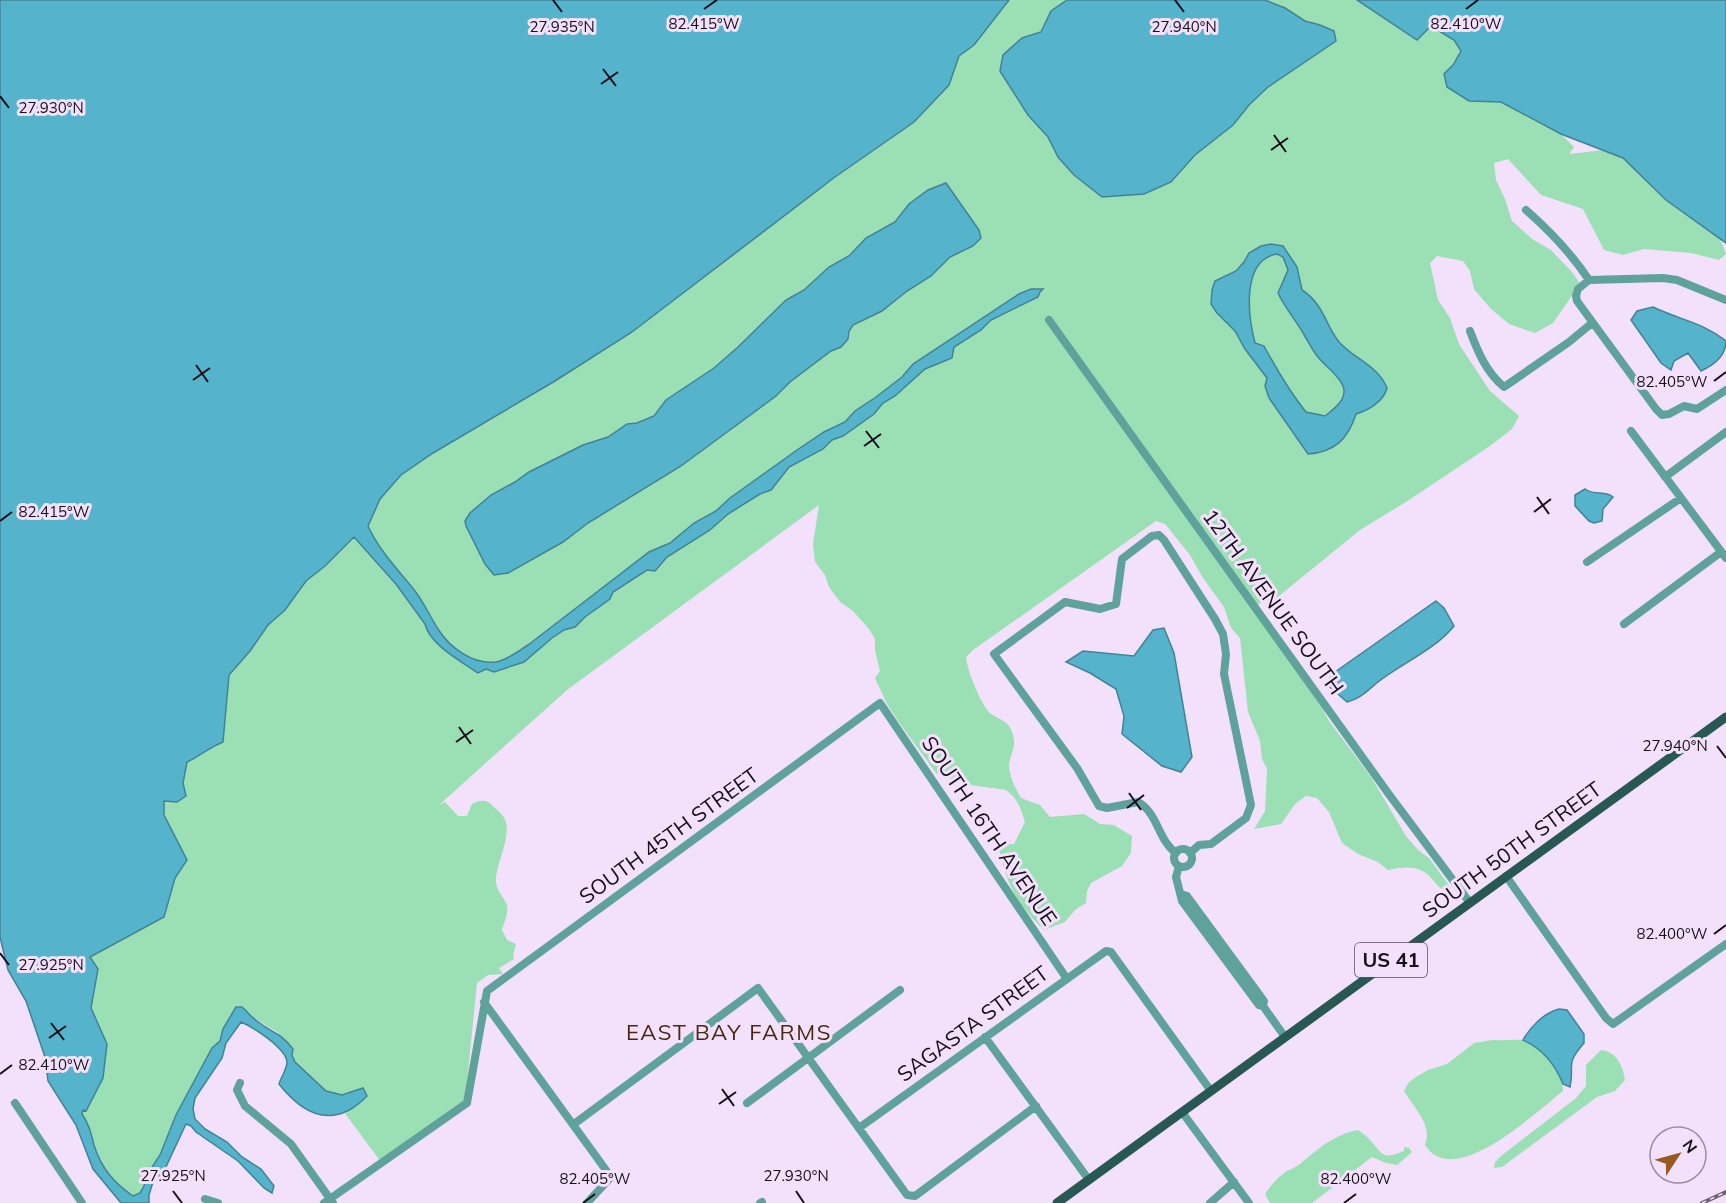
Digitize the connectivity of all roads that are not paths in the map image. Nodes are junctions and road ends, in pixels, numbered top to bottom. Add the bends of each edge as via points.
1 (1526, 210) dead end
2 (1589, 280) junction
3 (1726, 300) edge
4 (1049, 320) dead end
5 (1592, 323) junction
6 (1470, 331) dead end
7 (1726, 390) edge
8 (1631, 431) dead end
9 (1726, 432) edge
10 (1665, 477) junction
11 (1681, 498) junction
12 (1724, 555) edge
13 (1587, 562) dead end
14 (1623, 624) dead end
15 (880, 703) joint
16 (1726, 717) edge
17 (1176, 853) junction
18 (1190, 853) junction
19 (1179, 866) junction
20 (1506, 876) junction
21 (1470, 903) junction
22 (1726, 944) edge
23 (1067, 979) junction
24 (900, 990) dead end
25 (484, 1002) junction
26 (986, 1037) junction
27 (1286, 1037) junction
28 (809, 1057) junction
29 (240, 1083) dead end
30 (1210, 1091) junction
31 (15, 1103) dead end
32 (747, 1103) dead end
33 (1036, 1106) junction
34 (1182, 1112) junction
35 (574, 1124) junction
36 (859, 1128) junction
37 (1089, 1180) junction
38 (1233, 1182) junction
39 (205, 1199) dead end
40 (329, 1202) edge
41 (82, 1203) edge
42 (218, 1203) edge
43 (587, 1203) edge
44 (1057, 1203) edge
45 (1210, 1203) edge
46 (1248, 1203) edge

1 - 2 street via 1573,257
2 - 3 street via 1677,280
2 - 5 street via 1576,296
4 - 21 street, 12TH AVENUE SOUTH
5 - 6 street via 1504,387 1478,354
5 - 7 street via 1662,415 1684,406 1697,409
8 - 10 street
9 - 10 street
10 - 11 street
11 - 12 street
11 - 13 street
12 - 14 street
15 - 23 street, SOUTH 16TH AVENUE
15 - 25 street, SOUTH 45TH STREET via 487,991
16 - 20 main road, SOUTH 50TH STREET / US 41
17 - 18 street via 1183,849
17 - 18 street via 1138,802 1099,806 1077,768 994,654 1065,602 1100,609 1116,604 1122,559 1152,536 1164,540 1222,634 1224,674 1251,805 1246,818 1211,844 1198,845
17 - 19 street
18 - 19 street via 1189,864
19 - 27 street via 1176,877 1181,894 1188,896
20 - 21 main road, SOUTH 50TH STREET / US 41
20 - 22 street via 1606,1018 1614,1023
21 - 27 main road, SOUTH 50TH STREET / US 41
23 - 26 street, SAGASTA STREET
23 - 30 street, SAGASTA STREET via 1109,951
24 - 28 street
25 - 35 street
25 - 40 street via 467,1103
26 - 33 street
26 - 36 street, SAGASTA STREET
27 - 30 main road, SOUTH 50TH STREET / US 41
28 - 32 street
28 - 35 street via 758,988
28 - 36 street
29 - 40 street via 237,1090 245,1106 291,1144
30 - 34 main road, SOUTH 50TH STREET / US 41
31 - 41 street
33 - 36 street via 917,1195 907,1195
33 - 37 street
34 - 37 main road, SOUTH 50TH STREET / US 41
34 - 38 street
35 - 43 street via 611,1177
37 - 44 main road, SOUTH 50TH STREET / US 41
38 - 45 street
38 - 46 street
39 - 42 street

